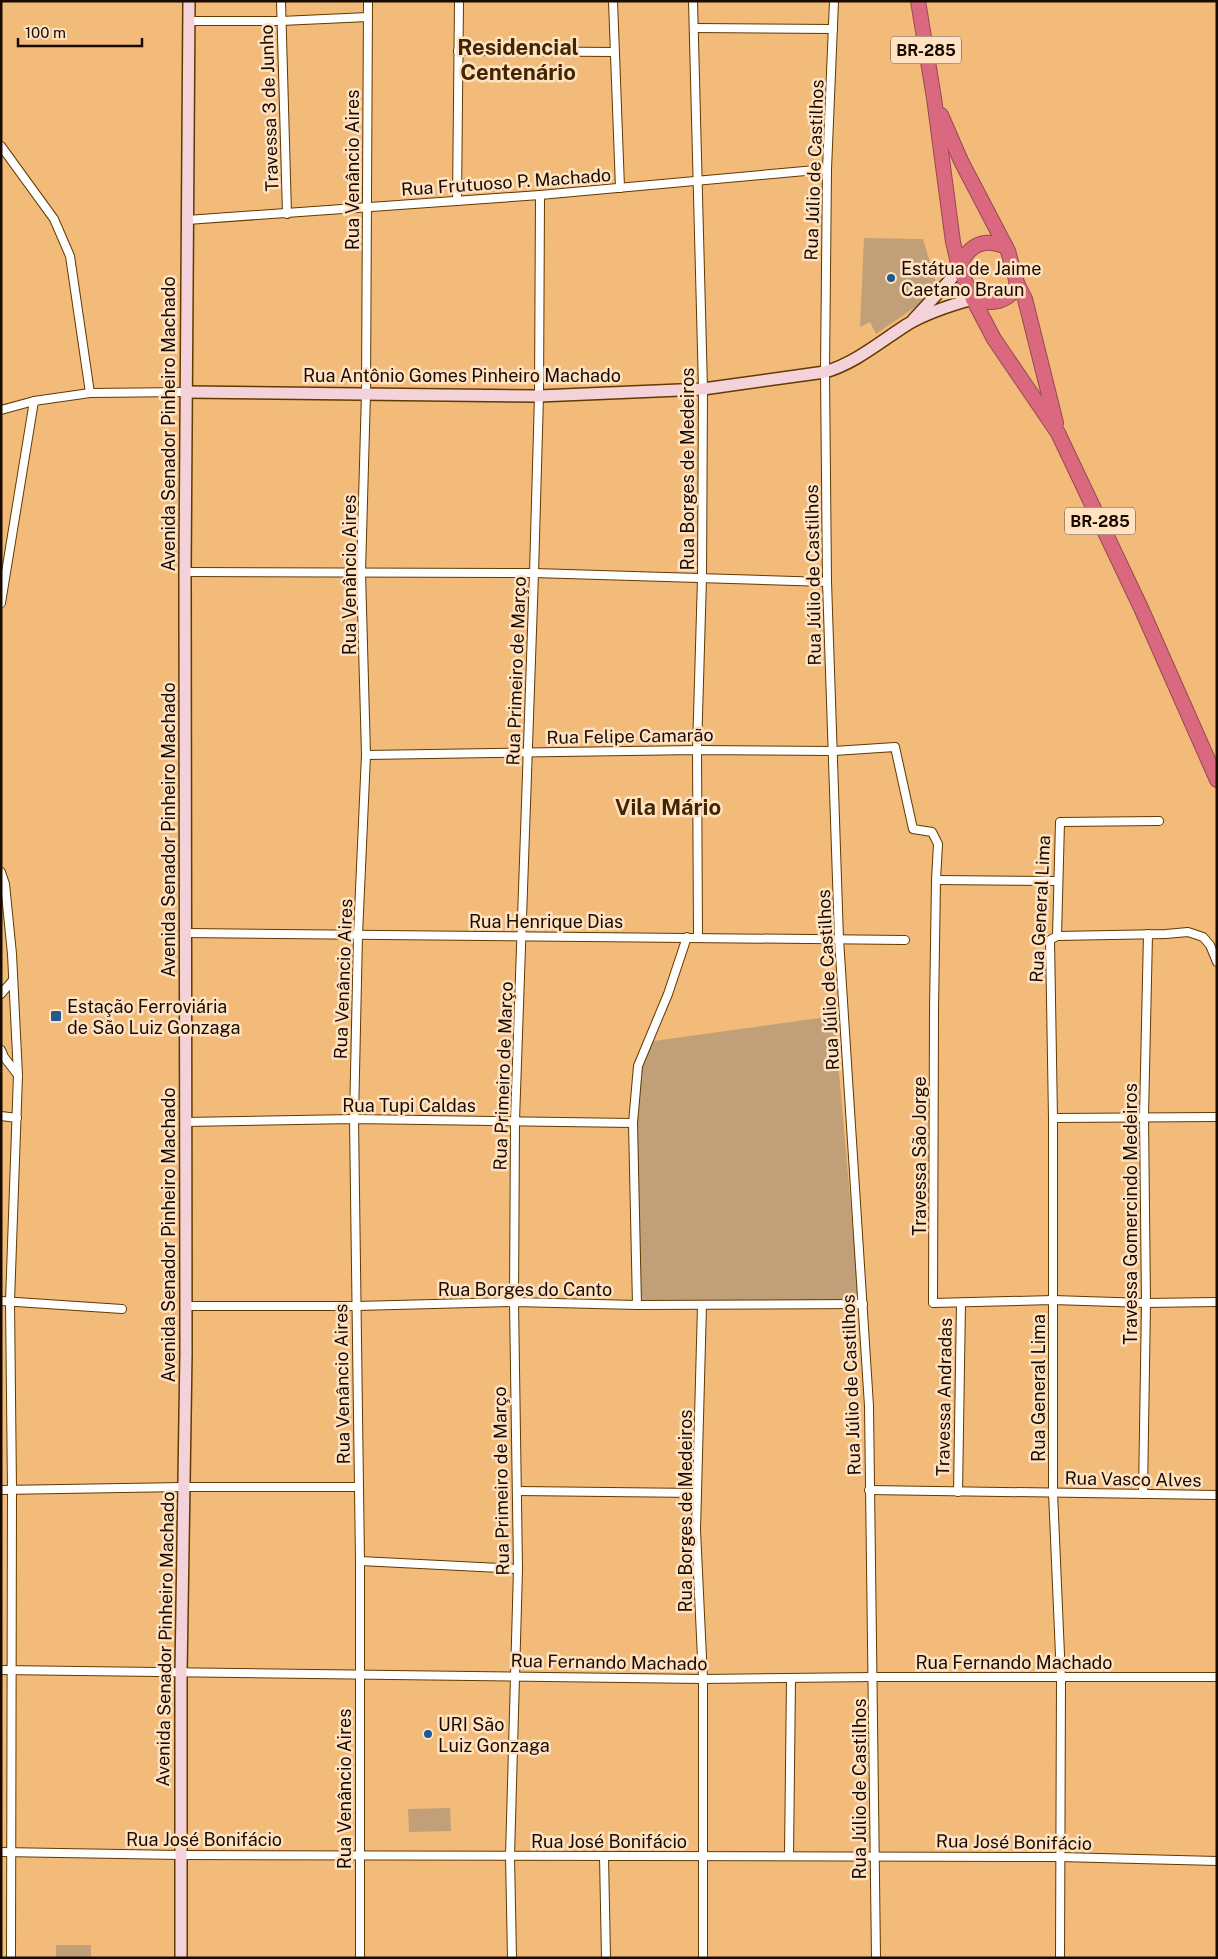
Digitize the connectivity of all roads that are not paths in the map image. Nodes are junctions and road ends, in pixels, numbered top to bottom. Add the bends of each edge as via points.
1 (189, 1) edge
2 (281, 1) edge
3 (368, 1) edge
4 (459, 1) edge
5 (613, 1) edge
6 (693, 1) edge
7 (834, 1) edge
8 (918, 1) edge
9 (368, 17) junction
10 (281, 21) junction
11 (189, 22) junction
12 (694, 28) junction
13 (833, 29) junction
14 (458, 52) junction
15 (614, 52) junction
16 (934, 98) junction
17 (1, 146) edge
18 (827, 170) junction
19 (697, 180) junction
20 (620, 188) junction
21 (540, 195) junction
22 (457, 201) junction
23 (366, 208) junction
24 (287, 214) junction
25 (187, 220) junction
26 (1006, 246) junction
27 (959, 267) junction
28 (1017, 283) junction
29 (973, 299) junction
30 (910, 323) junction
31 (825, 372) junction
32 (703, 389) junction
33 (186, 392) junction
34 (90, 393) junction
35 (366, 393) junction
36 (539, 396) junction
37 (34, 401) junction
38 (1, 410) edge
39 (1058, 433) junction
40 (185, 572) junction
41 (361, 572) junction
42 (534, 573) junction
43 (3, 577) edge
44 (702, 578) junction
45 (827, 582) junction
46 (1, 603) edge
47 (894, 747) joint
48 (697, 750) junction
49 (834, 750) junction
50 (529, 753) junction
51 (366, 755) junction
52 (1217, 780) edge
53 (1159, 820) dead end
54 (1, 872) edge
55 (936, 880) junction
56 (1058, 881) junction
57 (186, 933) junction
58 (1148, 934) junction
59 (358, 935) junction
60 (523, 936) junction
61 (1057, 936) junction
62 (687, 937) junction
63 (698, 937) junction
64 (839, 939) junction
65 (906, 940) dead end
66 (1217, 962) edge
67 (13, 980) junction
68 (1, 994) edge
69 (1, 1050) edge
70 (18, 1075) junction
71 (1, 1116) edge
72 (1144, 1116) junction
73 (1217, 1117) edge
74 (17, 1118) junction
75 (1053, 1118) junction
76 (354, 1119) junction
77 (515, 1120) junction
78 (185, 1122) junction
79 (633, 1123) junction
80 (10, 1300) junction
81 (1053, 1300) junction
82 (1, 1301) edge
83 (514, 1302) junction
84 (1217, 1302) edge
85 (961, 1303) junction
86 (1146, 1303) junction
87 (863, 1304) junction
88 (637, 1305) junction
89 (702, 1305) junction
90 (186, 1306) junction
91 (357, 1306) junction
92 (122, 1309) dead end
93 (184, 1487) junction
94 (359, 1487) junction
95 (1, 1490) edge
96 (12, 1490) junction
97 (870, 1490) junction
98 (518, 1491) junction
99 (958, 1492) junction
100 (1053, 1492) junction
101 (697, 1493) junction
102 (1143, 1494) junction
103 (1217, 1495) edge
104 (360, 1562) junction
105 (518, 1569) junction
106 (1, 1670) edge
107 (11, 1670) junction
108 (181, 1673) junction
109 (358, 1674) junction
110 (515, 1676) junction
111 (874, 1677) junction
112 (1217, 1677) edge
113 (1061, 1678) junction
114 (703, 1679) junction
115 (792, 1679) junction
116 (1, 1852) edge
117 (11, 1852) junction
118 (180, 1855) junction
119 (359, 1855) junction
120 (510, 1856) junction
121 (604, 1856) junction
122 (789, 1856) junction
123 (875, 1856) junction
124 (702, 1857) junction
125 (1059, 1857) junction
126 (1217, 1861) edge
127 (11, 1958) edge
128 (181, 1958) edge
129 (360, 1958) edge
130 (512, 1958) edge
131 (606, 1958) edge
132 (702, 1958) edge
133 (876, 1958) edge
134 (1060, 1958) edge

1 - 11 main road, Avenida Senador Pinheiro Machado
2 - 10 street, Travessa 3 de Junho
3 - 9 street, Rua Venâncio Aires
4 - 14 street
5 - 15 street
6 - 12 street, Rua Borges de Medeiros
7 - 13 street, Rua Júlio de Castilhos
8 - 16 highway, BR-285
9 - 10 street
9 - 23 street, Rua Venâncio Aires
10 - 11 street
10 - 24 street, Travessa 3 de Junho
11 - 25 main road, Avenida Senador Pinheiro Machado
12 - 13 street
12 - 19 street, Rua Borges de Medeiros
13 - 18 street, Rua Júlio de Castilhos
14 - 15 street
14 - 22 street
15 - 20 street
16 - 26 highway, BR-285 via 961,160
16 - 27 highway, BR-285
17 - 34 street via 54,219 70,256
18 - 19 street, Rua Frutuoso P. Machado
18 - 31 street, Rua Júlio de Castilhos
19 - 20 street, Rua Frutuoso P. Machado
19 - 32 street, Rua Borges de Medeiros
20 - 21 street, Rua Frutuoso P. Machado
21 - 22 street, Rua Frutuoso P. Machado
21 - 36 street, Rua Primeiro de Março
22 - 23 street, Rua Frutuoso P. Machado
23 - 24 street, Rua Frutuoso P. Machado
23 - 35 street, Rua Venâncio Aires
24 - 25 street, Rua Frutuoso P. Machado
25 - 33 main road, Avenida Senador Pinheiro Machado
26 - 27 highway via 987,242 978,244 964,256
26 - 28 highway, BR-285
27 - 29 highway, BR-285
27 - 30 main road, Rua Antônio Gomes Pinheiro Machado via 951,280
28 - 29 highway via 1016,289 1001,301 992,303
28 - 39 highway, BR-285 via 1025,299
29 - 30 main road, Rua Antônio Gomes Pinheiro Machado
29 - 39 highway, BR-285 via 994,339
30 - 31 main road, Rua Antônio Gomes Pinheiro Machado via 842,367
31 - 32 main road, Rua Antônio Gomes Pinheiro Machado
31 - 45 street, Rua Júlio de Castilhos
32 - 36 main road, Rua Antônio Gomes Pinheiro Machado
32 - 44 street, Rua Borges de Medeiros
33 - 34 street, Rua Antônio Gomes Pinheiro Machado
33 - 35 main road, Rua Antônio Gomes Pinheiro Machado
33 - 40 main road, Avenida Senador Pinheiro Machado
34 - 37 street, Rua Antônio Gomes Pinheiro Machado
35 - 36 main road, Rua Antônio Gomes Pinheiro Machado
35 - 41 street, Rua Venâncio Aires
36 - 42 street, Rua Primeiro de Março
37 - 38 street, Rua Antônio Gomes Pinheiro Machado
37 - 43 street
39 - 52 highway, BR-285 via 1141,608
40 - 41 street
40 - 57 main road, Avenida Senador Pinheiro Machado
41 - 42 street
41 - 51 street, Rua Venâncio Aires
42 - 44 street
42 - 50 street, Rua Primeiro de Março
43 - 46 street
44 - 45 street
44 - 48 street, Rua Borges de Medeiros
45 - 49 street, Rua Júlio de Castilhos
47 - 49 street, Rua Felipe Camarão
47 - 55 street, Travessa São Jorge via 913,829 932,832 938,844
48 - 49 street, Rua Felipe Camarão
48 - 50 street, Rua Felipe Camarão
48 - 63 street, Rua Borges de Medeiros
49 - 64 street, Rua Júlio de Castilhos
50 - 51 street, Rua Felipe Camarão
50 - 60 street, Rua Primeiro de Março
51 - 59 street, Rua Venâncio Aires
53 - 56 street, Rua General Lima via 1060,822
54 - 67 street via 6,893
55 - 56 street
55 - 85 street, Travessa São Jorge via 933,1303
56 - 61 street, Rua General Lima
57 - 59 street, Rua Henrique Dias
57 - 78 main road, Avenida Senador Pinheiro Machado
58 - 61 street
58 - 66 street via 1188,932 1203,937
58 - 72 street, Travessa Gomercindo Medeiros
59 - 60 street, Rua Henrique Dias
59 - 76 street, Rua Venâncio Aires
60 - 62 street, Rua Henrique Dias
60 - 77 street, Rua Primeiro de Março
61 - 75 street, Rua General Lima via 1050,940
62 - 63 street, Rua Henrique Dias
62 - 79 street via 638,1066
63 - 64 street, Rua Henrique Dias
64 - 65 street, Rua Henrique Dias
64 - 87 street, Rua Júlio de Castilhos
67 - 68 street
67 - 70 street
69 - 70 street
70 - 74 street
71 - 74 street
72 - 73 street
72 - 75 street
72 - 86 street, Travessa Gomercindo Medeiros
74 - 80 street
75 - 81 street, Rua General Lima
76 - 77 street, Rua Tupi Caldas
76 - 78 street, Rua Tupi Caldas
76 - 91 street, Rua Venâncio Aires
77 - 79 street, Rua Tupi Caldas
77 - 83 street, Rua Primeiro de Março
78 - 90 main road, Avenida Senador Pinheiro Machado
79 - 88 street
80 - 82 street
80 - 92 street
80 - 96 street
81 - 85 street
81 - 86 street
81 - 100 street, Rua General Lima
83 - 88 street, Rua Borges do Canto
83 - 91 street, Rua Borges do Canto
83 - 98 street, Rua Primeiro de Março
84 - 86 street
85 - 99 street, Travessa Andradas
86 - 102 street, Travessa Gomercindo Medeiros
87 - 89 street, Rua Borges do Canto
87 - 97 street, Rua Júlio de Castilhos
88 - 89 street, Rua Borges do Canto
89 - 101 street, Rua Borges de Medeiros
90 - 91 street, Rua Borges do Canto
90 - 93 main road, Avenida Senador Pinheiro Machado
91 - 94 street, Rua Venâncio Aires
93 - 94 street
93 - 96 street
93 - 108 main road, Avenida Senador Pinheiro Machado
94 - 104 street, Rua Venâncio Aires
95 - 96 street
96 - 107 street
97 - 99 street, Rua Vasco Alves
97 - 111 street, Rua Júlio de Castilhos
98 - 101 street
98 - 105 street, Rua Primeiro de Março
99 - 100 street, Rua Vasco Alves
100 - 102 street, Rua Vasco Alves
100 - 113 street, Rua General Lima
101 - 114 street, Rua Borges de Medeiros
102 - 103 street, Rua Vasco Alves
104 - 105 street
104 - 109 street, Rua Venâncio Aires
105 - 110 street, Rua Primeiro de Março
106 - 107 street, Rua Fernando Machado
107 - 108 street, Rua Fernando Machado
107 - 117 street
108 - 109 street, Rua Fernando Machado
108 - 118 main road, Avenida Senador Pinheiro Machado
109 - 110 street, Rua Fernando Machado
109 - 119 street, Rua Venâncio Aires
110 - 114 street, Rua Fernando Machado
110 - 120 street, Rua Primeiro de Março
111 - 113 street, Rua Fernando Machado
111 - 115 street, Rua Fernando Machado
111 - 123 street, Rua Júlio de Castilhos
112 - 113 street, Rua Fernando Machado
113 - 125 street, Rua General Lima
114 - 115 street, Rua Fernando Machado
114 - 124 street, Rua Borges de Medeiros
115 - 122 street
116 - 117 street, Rua José Bonifácio
117 - 118 street, Rua José Bonifácio
117 - 127 street
118 - 119 street, Rua José Bonifácio
118 - 128 main road, Avenida Senador Pinheiro Machado
119 - 120 street, Rua José Bonifácio
119 - 129 street, Rua Venâncio Aires
120 - 121 street, Rua José Bonifácio
120 - 130 street, Rua Primeiro de Março
121 - 124 street, Rua José Bonifácio
121 - 131 street
122 - 123 street, Rua José Bonifácio
122 - 124 street, Rua José Bonifácio
123 - 125 street, Rua José Bonifácio
123 - 133 street, Rua Júlio de Castilhos
124 - 132 street, Rua Borges de Medeiros
125 - 126 street, Rua José Bonifácio
125 - 134 street, Rua General Lima

